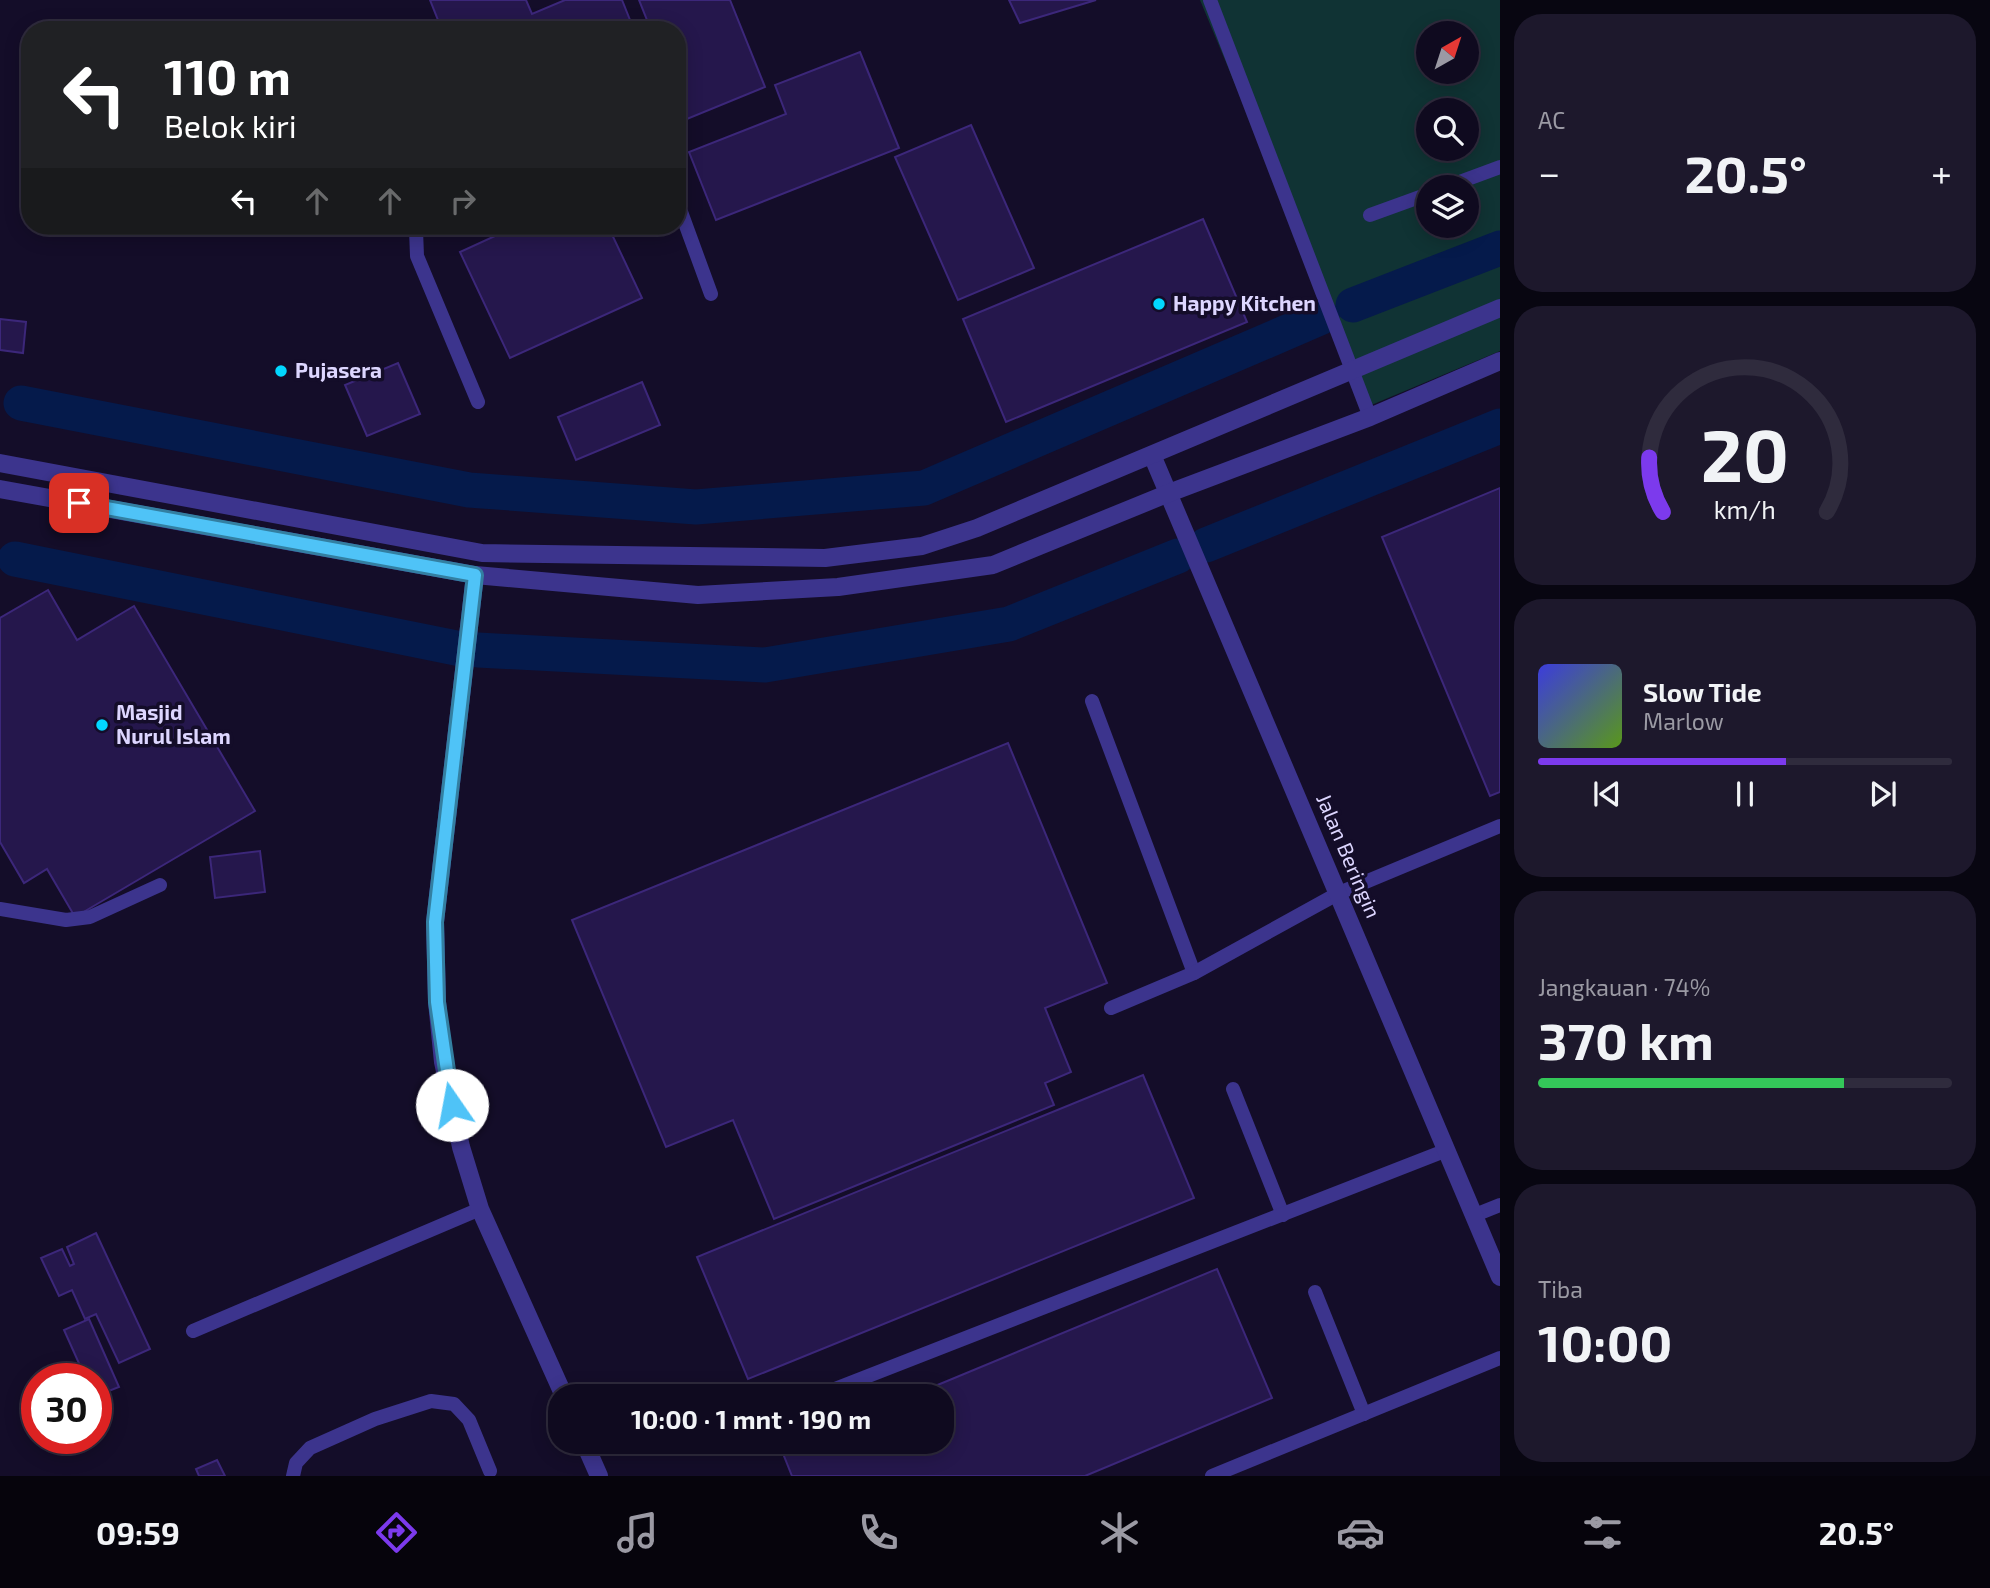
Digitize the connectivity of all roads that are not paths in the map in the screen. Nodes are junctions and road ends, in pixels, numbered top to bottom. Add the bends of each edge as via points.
1 (1210, 0) edge
2 (1500, 167) edge
3 (1478, 175) edge
4 (1416, 198) edge
5 (1370, 215) dead end
6 (686, 226) edge
7 (416, 235) edge
8 (711, 294) dead end
9 (1500, 308) edge
10 (1500, 361) edge
11 (1353, 370) junction
12 (478, 402) dead end
13 (1370, 417) junction
14 (1152, 455) junction
15 (0, 463) edge
16 (0, 489) edge
17 (1169, 493) junction
18 (475, 575) junction
19 (1092, 701) dead end
20 (1500, 826) edge
21 (160, 885) dead end
22 (1339, 893) junction
23 (0, 909) edge
24 (1194, 973) junction
25 (1111, 1007) dead end
26 (1233, 1089) dead end
27 (1447, 1150) junction
28 (1500, 1205) edge
29 (480, 1209) junction
30 (1283, 1215) junction
31 (1475, 1215) junction
32 (1500, 1277) edge
33 (1315, 1292) dead end
34 (193, 1331) dead end
35 (1500, 1358) edge
36 (559, 1384) edge
37 (848, 1384) edge
38 (1364, 1414) junction
39 (589, 1454) edge
40 (490, 1471) dead end
41 (293, 1476) edge
42 (599, 1476) edge
43 (1212, 1476) edge

1 - 11 lane
2 - 3 lane
4 - 5 lane
6 - 8 lane
7 - 12 lane via 417,256
9 - 11 street
10 - 13 street
11 - 13 lane
11 - 14 street
13 - 17 street
14 - 15 street via 922,546 825,558 482,553
14 - 17 street, Jalan Beringin
16 - 18 street
17 - 18 street via 993,565 838,587 698,595
17 - 22 street, Jalan Beringin
18 - 29 street via 435,922 443,1062
19 - 24 lane
20 - 22 lane
21 - 23 lane via 90,918
22 - 24 lane
22 - 27 street, Jalan Beringin
24 - 25 lane
26 - 30 lane
27 - 30 lane
27 - 31 street, Jalan Beringin
28 - 31 lane
29 - 34 lane
29 - 36 street
30 - 37 lane
31 - 32 street, Jalan Beringin
33 - 38 lane
35 - 38 lane
38 - 43 lane
39 - 42 street
40 - 41 lane via 469,1420 454,1404 431,1401 310,1448 296,1463

